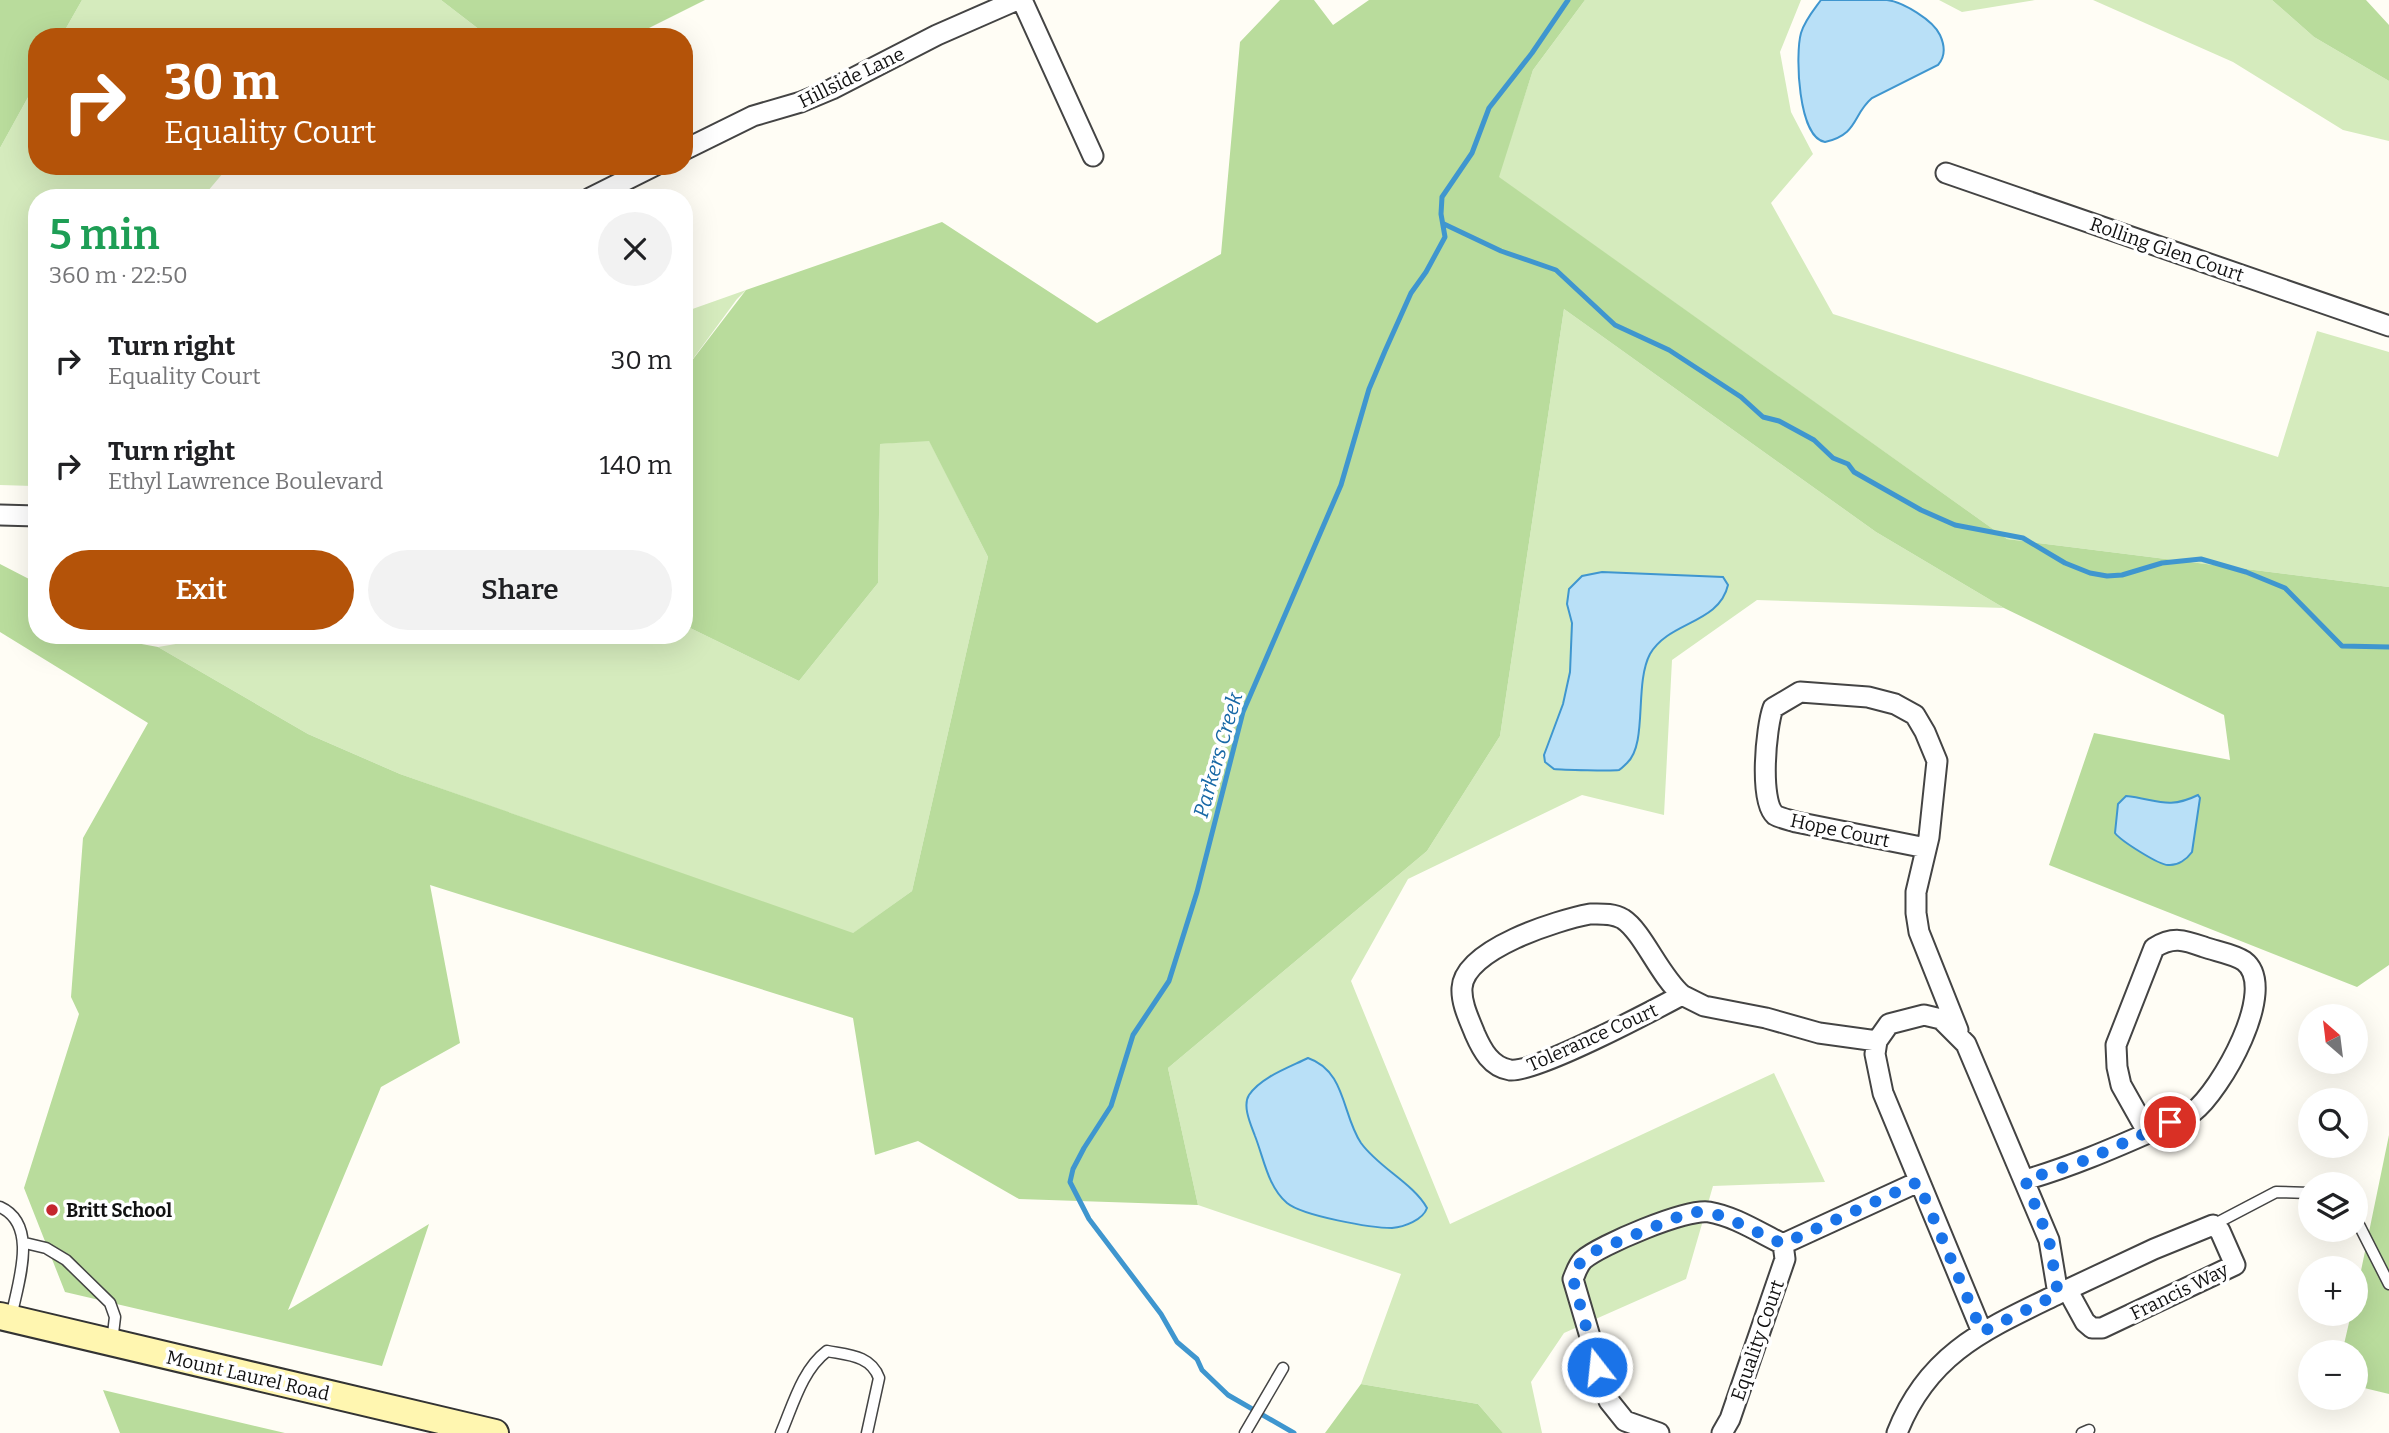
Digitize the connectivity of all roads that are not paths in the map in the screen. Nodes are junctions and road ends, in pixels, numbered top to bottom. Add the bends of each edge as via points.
1 (1017, 0) edge
2 (1023, 0) edge
3 (693, 146) edge
4 (1093, 156) dead end
5 (1946, 173) dead end
6 (636, 175) edge
7 (608, 189) edge
8 (2389, 326) edge
9 (0, 515) edge
10 (28, 516) edge
11 (1926, 848) junction
12 (1682, 995) junction
13 (1961, 1037) junction
14 (1877, 1041) junction
15 (2148, 1133) junction
16 (2025, 1180) junction
17 (1918, 1182) junction
18 (2298, 1193) edge
19 (0, 1207) edge
20 (2213, 1225) junction
21 (2368, 1242) edge
22 (25, 1243) junction
23 (1783, 1244) junction
24 (2389, 1284) edge
25 (2063, 1293) junction
26 (5, 1317) edge
27 (1982, 1332) junction
28 (111, 1343) junction
29 (1283, 1368) dead end
30 (495, 1433) edge
31 (781, 1433) edge
32 (867, 1433) edge
33 (1245, 1433) edge
34 (1659, 1433) edge
35 (1722, 1433) edge
36 (1896, 1433) edge

1 - 3 street, Hillside Lane via 832,89 753,116
2 - 4 street
5 - 8 street, Rolling Glen Court
6 - 7 street
9 - 10 street
11 - 11 street, Hope Court via 1937,761 1915,715 1868,697 1800,692 1773,708 1767,726 1767,801 1775,815
11 - 13 street, Hope Court via 1916,892 1919,932
12 - 12 street, Tolerance Court via 1669,984 1637,934 1624,920 1608,914 1571,917 1493,948 1466,971 1462,986 1463,1003 1485,1054 1497,1066 1513,1071 1622,1027
12 - 14 street, Tolerance Court via 1704,1006 1819,1033
13 - 14 street via 1941,1018 1924,1015 1889,1024
13 - 16 street, Hope Court
14 - 17 street via 1880,1083
15 - 15 street via 2193,1112 2220,1083 2241,1043 2256,992 2244,961 2179,938 2154,948 2116,1045 2121,1085
15 - 16 street
16 - 25 street, Hope Court via 2049,1240
17 - 23 street
17 - 27 street
18 - 20 lane via 2276,1192
19 - 22 lane via 19,1226
20 - 25 street
20 - 25 street, Francis Way via 2235,1265 2115,1322 2092,1328
21 - 24 lane
22 - 26 lane
22 - 28 lane via 66,1260 110,1303 115,1317
23 - 34 street via 1725,1217 1690,1212 1595,1251 1580,1263 1573,1279 1609,1401 1625,1421
23 - 35 street, Equality Court via 1785,1259
25 - 27 street
26 - 28 main road, Mount Laurel Road
27 - 36 street via 1937,1365 1919,1388
28 - 30 main road, Mount Laurel Road
29 - 33 lane
31 - 32 lane via 815,1360 827,1351 863,1359 876,1370

